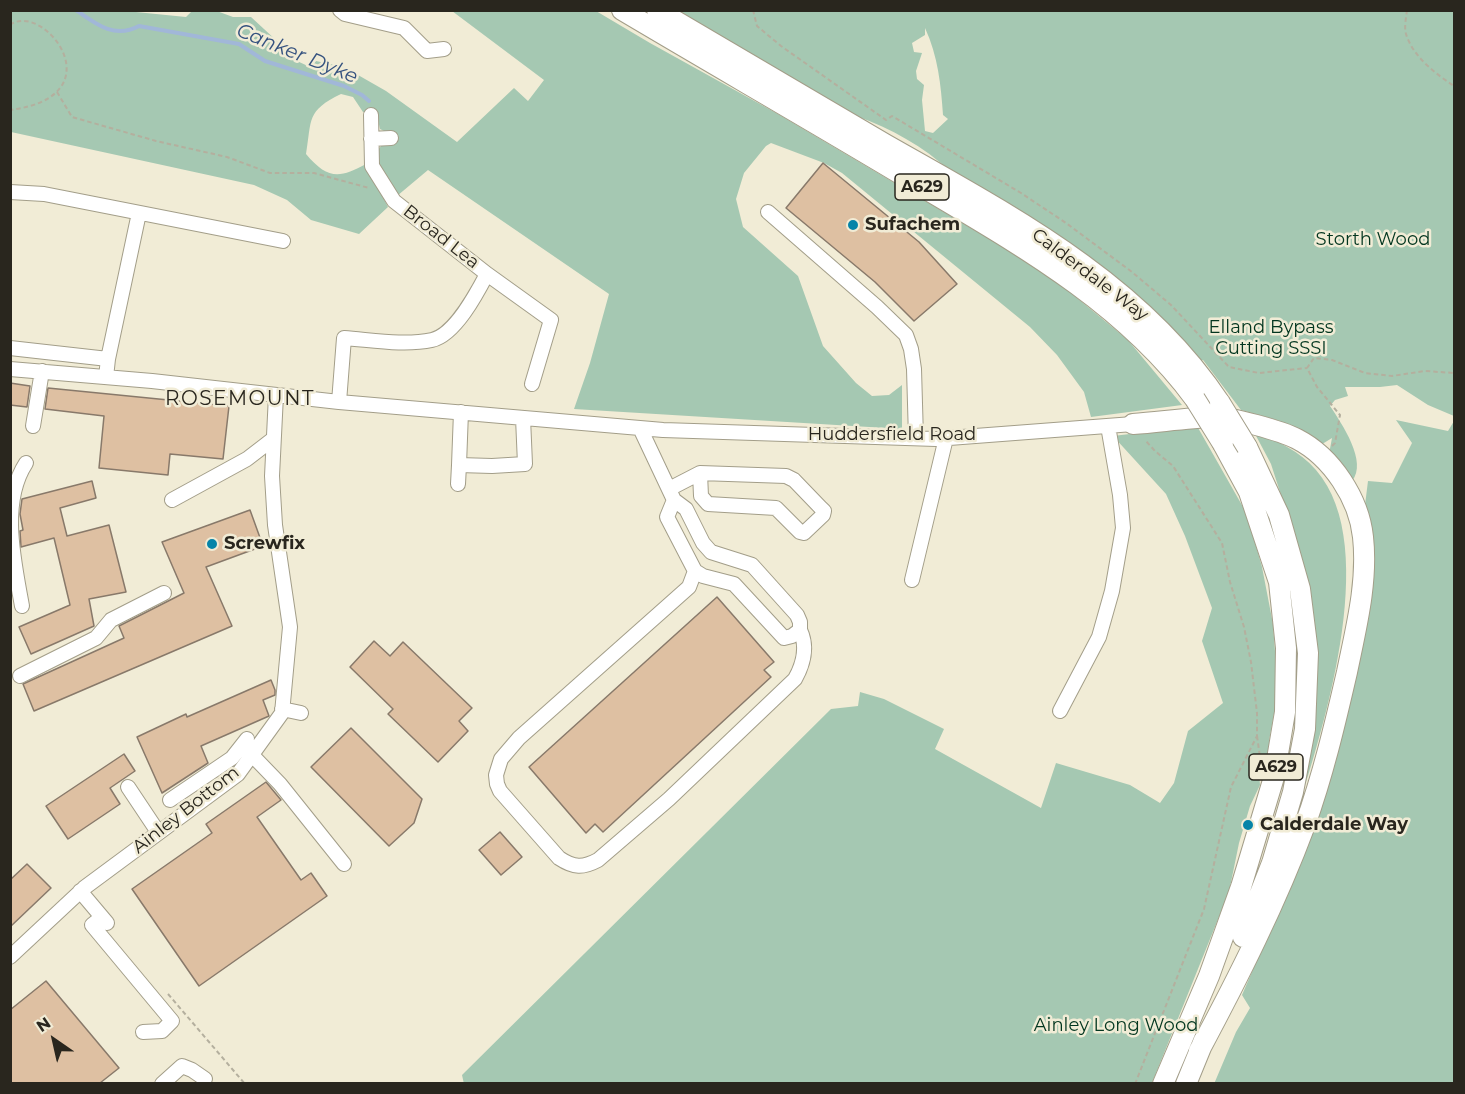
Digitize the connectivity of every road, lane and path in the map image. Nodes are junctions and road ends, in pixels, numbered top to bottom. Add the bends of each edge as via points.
1 (340, 10) edge
2 (622, 10) edge
3 (657, 10) edge
4 (1407, 10) edge
5 (29, 17) dead end
6 (39, 20) dead end
7 (10, 25) edge
8 (444, 49) dead end
9 (1455, 86) edge
10 (57, 92) junction
11 (10, 110) edge
12 (371, 115) dead end
13 (391, 138) dead end
14 (371, 139) junction
15 (11, 191) edge
16 (390, 196) junction
17 (768, 212) dead end
18 (139, 213) junction
19 (283, 241) dead end
20 (487, 274) junction
21 (10, 348) edge
22 (108, 359) junction
23 (10, 369) edge
24 (42, 371) junction
25 (1455, 373) edge
26 (106, 376) junction
27 (532, 384) dead end
28 (276, 395) junction
29 (339, 402) junction
30 (461, 412) junction
31 (524, 418) junction
32 (1133, 424) junction
33 (33, 426) dead end
34 (1108, 426) junction
35 (640, 428) junction
36 (916, 438) junction
37 (946, 438) junction
38 (273, 439) junction
39 (1321, 456) junction
40 (26, 463) dead end
41 (459, 465) junction
42 (700, 473) junction
43 (458, 484) dead end
44 (671, 494) junction
45 (172, 500) dead end
46 (694, 571) junction
47 (912, 580) dead end
48 (164, 593) dead end
49 (22, 606) dead end
50 (800, 630) junction
51 (20, 676) dead end
52 (282, 709) junction
53 (1060, 711) dead end
54 (301, 713) dead end
55 (247, 740) dead end
56 (252, 755) junction
57 (232, 758) junction
58 (242, 769) junction
59 (128, 787) dead end
60 (170, 800) dead end
61 (158, 832) junction
62 (344, 864) dead end
63 (80, 891) junction
64 (10, 957) edge
65 (162, 987) dead end
66 (143, 1032) dead end
67 (1199, 1052) junction
68 (204, 1078) dead end
69 (162, 1083) edge
70 (245, 1083) edge
71 (1135, 1083) edge
72 (1163, 1083) edge
73 (1186, 1083) edge

1 - 8 street via 404,28 427,51
2 - 72 highway, Calderdale Way / A629, bridge via 1043,260 1127,324 1161,357 1195,399 1249,492 1279,582 1286,648 1285,712 1274,777 1241,887 1209,976
3 - 67 highway, Calderdale Way / A629, bridge via 1038,234 1121,294 1191,362 1247,447 1279,515 1300,589 1308,653 1305,729 1293,792 1272,863
4 - 9 path via 1406,34 1418,56
5 - 7 path
6 - 10 path via 58,39 64,53 66,76
10 - 11 path via 28,108
10 - 16 path via 72,117 227,157 270,173 314,173
12 - 14 street
13 - 14 street
14 - 16 street via 372,166
15 - 18 street
16 - 20 street, Broad Lea
17 - 36 street via 878,306 906,335 914,369
18 - 19 street
18 - 22 street
20 - 27 street, Broad Lea via 551,320
20 - 29 street, Broad Lea via 452,327 434,340 344,338
21 - 22 street
22 - 26 street
23 - 24 street, Huddersfield Road
24 - 26 street, Huddersfield Road
24 - 33 street
25 - 39 path via 1425,371 1392,376 1365,373 1332,360 1314,358 1307,368 1340,415 1335,443
26 - 28 street, Huddersfield Road
28 - 29 street, Huddersfield Road
28 - 38 street, Ainley Bottom
29 - 30 street, Huddersfield Road
30 - 31 street, Huddersfield Road
30 - 41 street
31 - 35 street, Huddersfield Road
31 - 41 street via 525,464
32 - 34 street, Huddersfield Road
32 - 39 highway via 1217,417 1281,431
32 - 71 path via 1173,466 1222,543 1244,627 1257,713 1257,736 1231,787 1204,909
34 - 37 street, Huddersfield Road
34 - 53 street via 1123,528 1099,637
35 - 36 street, Huddersfield Road
35 - 44 street
36 - 37 street, Huddersfield Road
37 - 47 street
38 - 45 street via 247,459
38 - 52 street, Ainley Bottom via 275,525 290,627
39 - 67 highway via 1340,477 1354,503 1363,535 1365,570 1354,639 1328,754 1305,825 1248,956
40 - 49 street via 11,505
41 - 43 street
42 - 42 street via 786,476 794,480 824,516 808,531 800,532 776,508 708,504 701,496
42 - 44 street
44 - 46 street via 667,517
44 - 50 street via 686,509 711,552 752,565 797,615
46 - 50 street via 734,584 784,638
46 - 50 street via 689,587 519,738 501,759 496,775 500,791 569,865 578,867 598,860 669,799 795,679 805,654
48 - 51 street via 111,620 96,638
52 - 54 street
52 - 56 street, Ainley Bottom
55 - 57 street
56 - 58 street, Ainley Bottom
56 - 62 street
57 - 58 street
57 - 60 street
58 - 61 street, Ainley Bottom
59 - 61 street
61 - 63 street, Ainley Bottom
63 - 64 street, Ainley Bottom
63 - 66 street via 105,920 92,926 172,1021 162,1031
65 - 70 path
67 - 73 highway, Calderdale Way / A629
68 - 69 street via 182,1066

